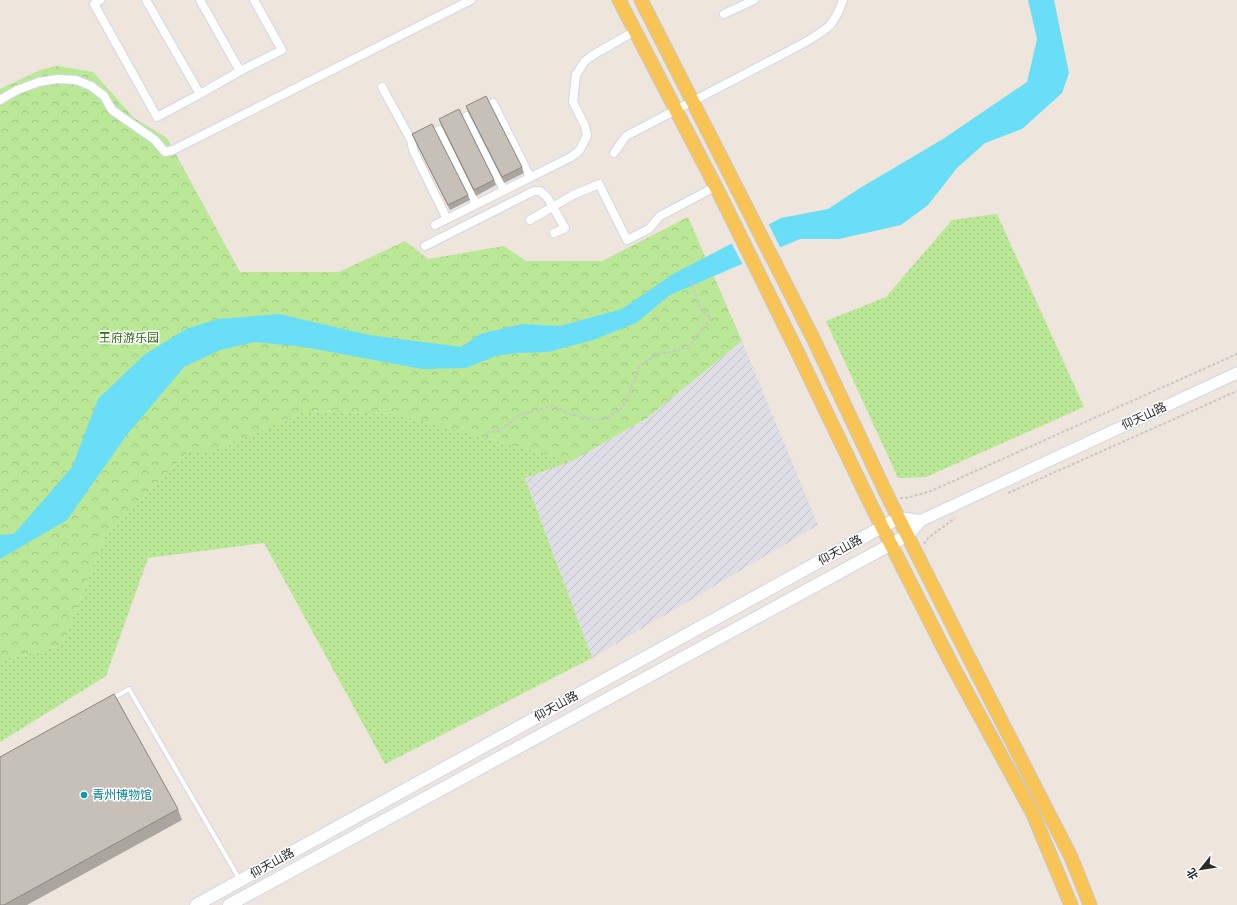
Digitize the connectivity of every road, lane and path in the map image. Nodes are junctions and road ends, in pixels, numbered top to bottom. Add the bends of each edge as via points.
1 (100, 0) edge
2 (146, 0) edge
3 (200, 0) edge
4 (254, 0) edge
5 (471, 0) edge
6 (619, 0) edge
7 (641, 0) edge
8 (754, 0) edge
9 (843, 0) edge
10 (724, 14) dead end
11 (635, 31) junction
12 (240, 72) junction
13 (382, 87) dead end
14 (200, 94) junction
15 (0, 100) edge
16 (692, 101) junction
17 (493, 103) dead end
18 (675, 110) junction
19 (466, 116) dead end
20 (439, 130) dead end
21 (614, 153) dead end
22 (530, 177) junction
23 (504, 190) junction
24 (718, 191) junction
25 (476, 204) junction
26 (552, 207) junction
27 (447, 219) junction
28 (530, 220) dead end
29 (435, 225) dead end
30 (554, 233) dead end
31 (425, 246) dead end
32 (690, 281) dead end
33 (1237, 354) edge
34 (1237, 373) edge
35 (1237, 391) edge
36 (487, 432) dead end
37 (1002, 496) dead end
38 (888, 497) junction
39 (959, 515) dead end
40 (899, 518) junction
41 (920, 521) junction
42 (882, 527) junction
43 (908, 535) junction
44 (891, 544) junction
45 (918, 556) junction
46 (108, 700) edge
47 (240, 880) junction
48 (196, 905) edge
49 (229, 905) edge
50 (1071, 905) edge
51 (1090, 905) edge

1 - 14 street via 94,4 157,117
2 - 14 street
3 - 12 street
4 - 12 street via 282,50
5 - 15 street via 165,152 155,140 112,110 104,96 91,86 76,80 39,82
6 - 11 main road
7 - 16 main road
8 - 10 street
9 - 16 street via 834,22 829,27 804,43
11 - 18 main road
11 - 22 street via 593,55 576,75 573,102 587,136 579,151
12 - 14 street
13 - 27 street via 411,140 413,150
16 - 18 street
16 - 38 main road via 813,338
17 - 22 street
18 - 21 street via 626,136
18 - 24 main road
19 - 23 street
20 - 25 street
22 - 23 street
23 - 25 street
24 - 26 street via 660,216 649,229 627,240 599,184
24 - 42 main road
25 - 27 street
26 - 28 street
26 - 30 street via 565,228
26 - 31 street via 547,197 540,191 534,191
27 - 29 street
32 - 36 path via 699,308 711,318 688,348 656,355 639,367 621,409 607,418 594,420 552,406 519,415 499,431
33 - 38 path via 931,491 906,498
34 - 41 street, 仰天山路
35 - 37 path
38 - 40 main road
39 - 45 path via 928,538
40 - 41 main road
40 - 42 main road, 仰天山路
40 - 43 main road
41 - 43 main road, 仰天山路
42 - 44 main road
42 - 47 main road, 仰天山路
43 - 44 main road, 仰天山路
43 - 45 main road
44 - 49 main road, 仰天山路
44 - 50 main road via 1033,814
45 - 51 main road via 1071,857
46 - 47 lane via 129,689
47 - 48 main road, 仰天山路

